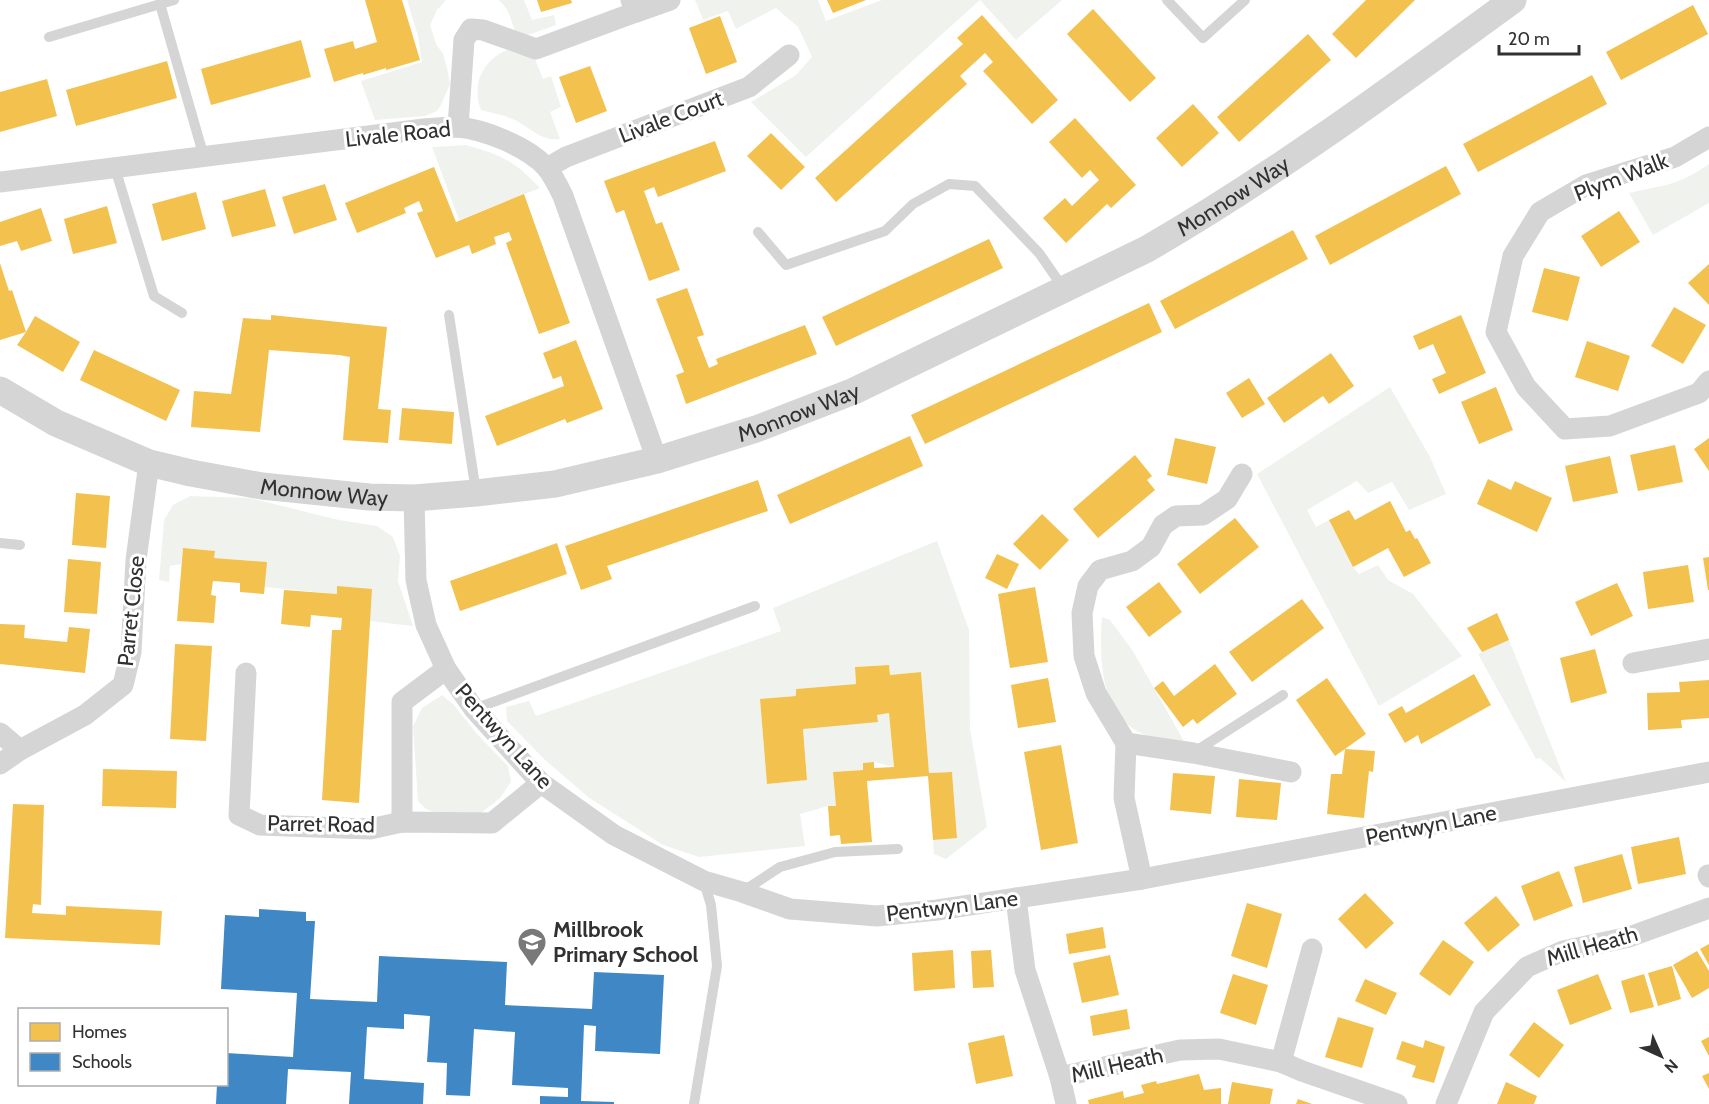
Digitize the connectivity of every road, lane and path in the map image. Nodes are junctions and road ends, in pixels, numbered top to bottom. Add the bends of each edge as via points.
1 (174, 0) edge
2 (670, 0) edge
3 (1167, 0) edge
4 (1245, 0) edge
5 (1513, 0) edge
6 (160, 4) junction
7 (634, 6) edge
8 (49, 37) dead end
9 (789, 55) dead end
10 (458, 127) junction
11 (1709, 137) edge
12 (204, 157) junction
13 (115, 168) junction
14 (547, 168) junction
15 (0, 182) edge
16 (758, 232) dead end
17 (1064, 290) junction
18 (182, 313) dead end
19 (449, 315) dead end
20 (1709, 381) edge
21 (0, 390) edge
22 (657, 460) junction
23 (148, 463) junction
24 (1242, 474) dead end
25 (476, 493) junction
26 (414, 498) junction
27 (0, 543) edge
28 (20, 545) dead end
29 (755, 606) dead end
30 (1709, 649) edge
31 (1633, 663) dead end
32 (446, 669) junction
33 (246, 673) dead end
34 (1283, 695) dead end
35 (474, 709) junction
36 (0, 733) edge
37 (1126, 743) junction
38 (20, 750) junction
39 (1193, 753) junction
40 (0, 764) edge
41 (1291, 772) dead end
42 (1709, 772) edge
43 (541, 783) junction
44 (402, 822) junction
45 (898, 849) dead end
46 (1142, 879) junction
47 (704, 881) junction
48 (742, 892) junction
49 (1016, 898) junction
50 (1709, 908) edge
51 (1312, 949) dead end
52 (1281, 1062) junction
53 (1060, 1077) junction
54 (694, 1104) edge
55 (1066, 1104) edge
56 (1397, 1104) edge
57 (1446, 1104) edge

1 - 6 lane
2 - 7 street
3 - 4 lane via 1203,38
5 - 17 street, Monnow Way via 1312,145 1187,226
6 - 8 lane
6 - 12 lane
7 - 10 street via 536,49 471,29 464,40
9 - 14 street, Livale Court via 749,87 566,157
10 - 12 street, Livale Road
10 - 14 street, Livale Road via 503,140
11 - 20 street, Plym Walk via 1675,157 1587,185 1540,212 1514,256 1496,332 1526,387 1565,429 1610,426 1699,393
12 - 13 street, Livale Road
13 - 15 street, Livale Road
13 - 18 lane via 154,296
14 - 22 street, Livale Road via 563,195
16 - 17 lane via 786,265 885,231 913,204 949,184 975,186 1039,253
17 - 22 street, Monnow Way via 854,391 756,429
19 - 25 lane
21 - 23 street, Monnow Way via 56,423
22 - 25 street, Monnow Way via 555,484
23 - 26 street, Monnow Way via 274,488
23 - 38 street, Parret Close via 136,560 131,652 123,685 85,715
24 - 37 street via 1227,500 1203,515 1176,516 1163,525 1151,547 1132,561 1100,570 1088,586 1082,613 1084,656 1096,693
25 - 26 street, Monnow Way
26 - 32 street, Pentwyn Lane via 416,580 426,625
27 - 28 lane
29 - 35 lane
30 - 31 street
32 - 35 street, Pentwyn Lane
32 - 44 street, Parret Road via 402,702
33 - 44 street, Parret Road via 239,815 260,825 370,829
34 - 39 lane
35 - 43 street, Pentwyn Lane
36 - 38 street
37 - 39 street
37 - 46 street via 1124,798
38 - 40 street, Parret Close
39 - 41 street
42 - 46 street, Pentwyn Lane
43 - 44 street, Parret Road via 492,823
43 - 47 street, Pentwyn Lane via 614,836
45 - 48 lane via 835,852 803,860 780,867
46 - 49 street, Pentwyn Lane
47 - 48 street, Pentwyn Lane
47 - 54 lane via 711,905 717,966
48 - 49 street, Pentwyn Lane via 790,909 877,916
49 - 53 street, Mill Heath via 1024,970
50 - 57 street, Mill Heath via 1629,937 1563,951 1527,967 1484,1012
51 - 52 street
52 - 53 street, Mill Heath via 1219,1049 1180,1050
52 - 56 street, Mill Heath
53 - 55 street, Mill Heath

